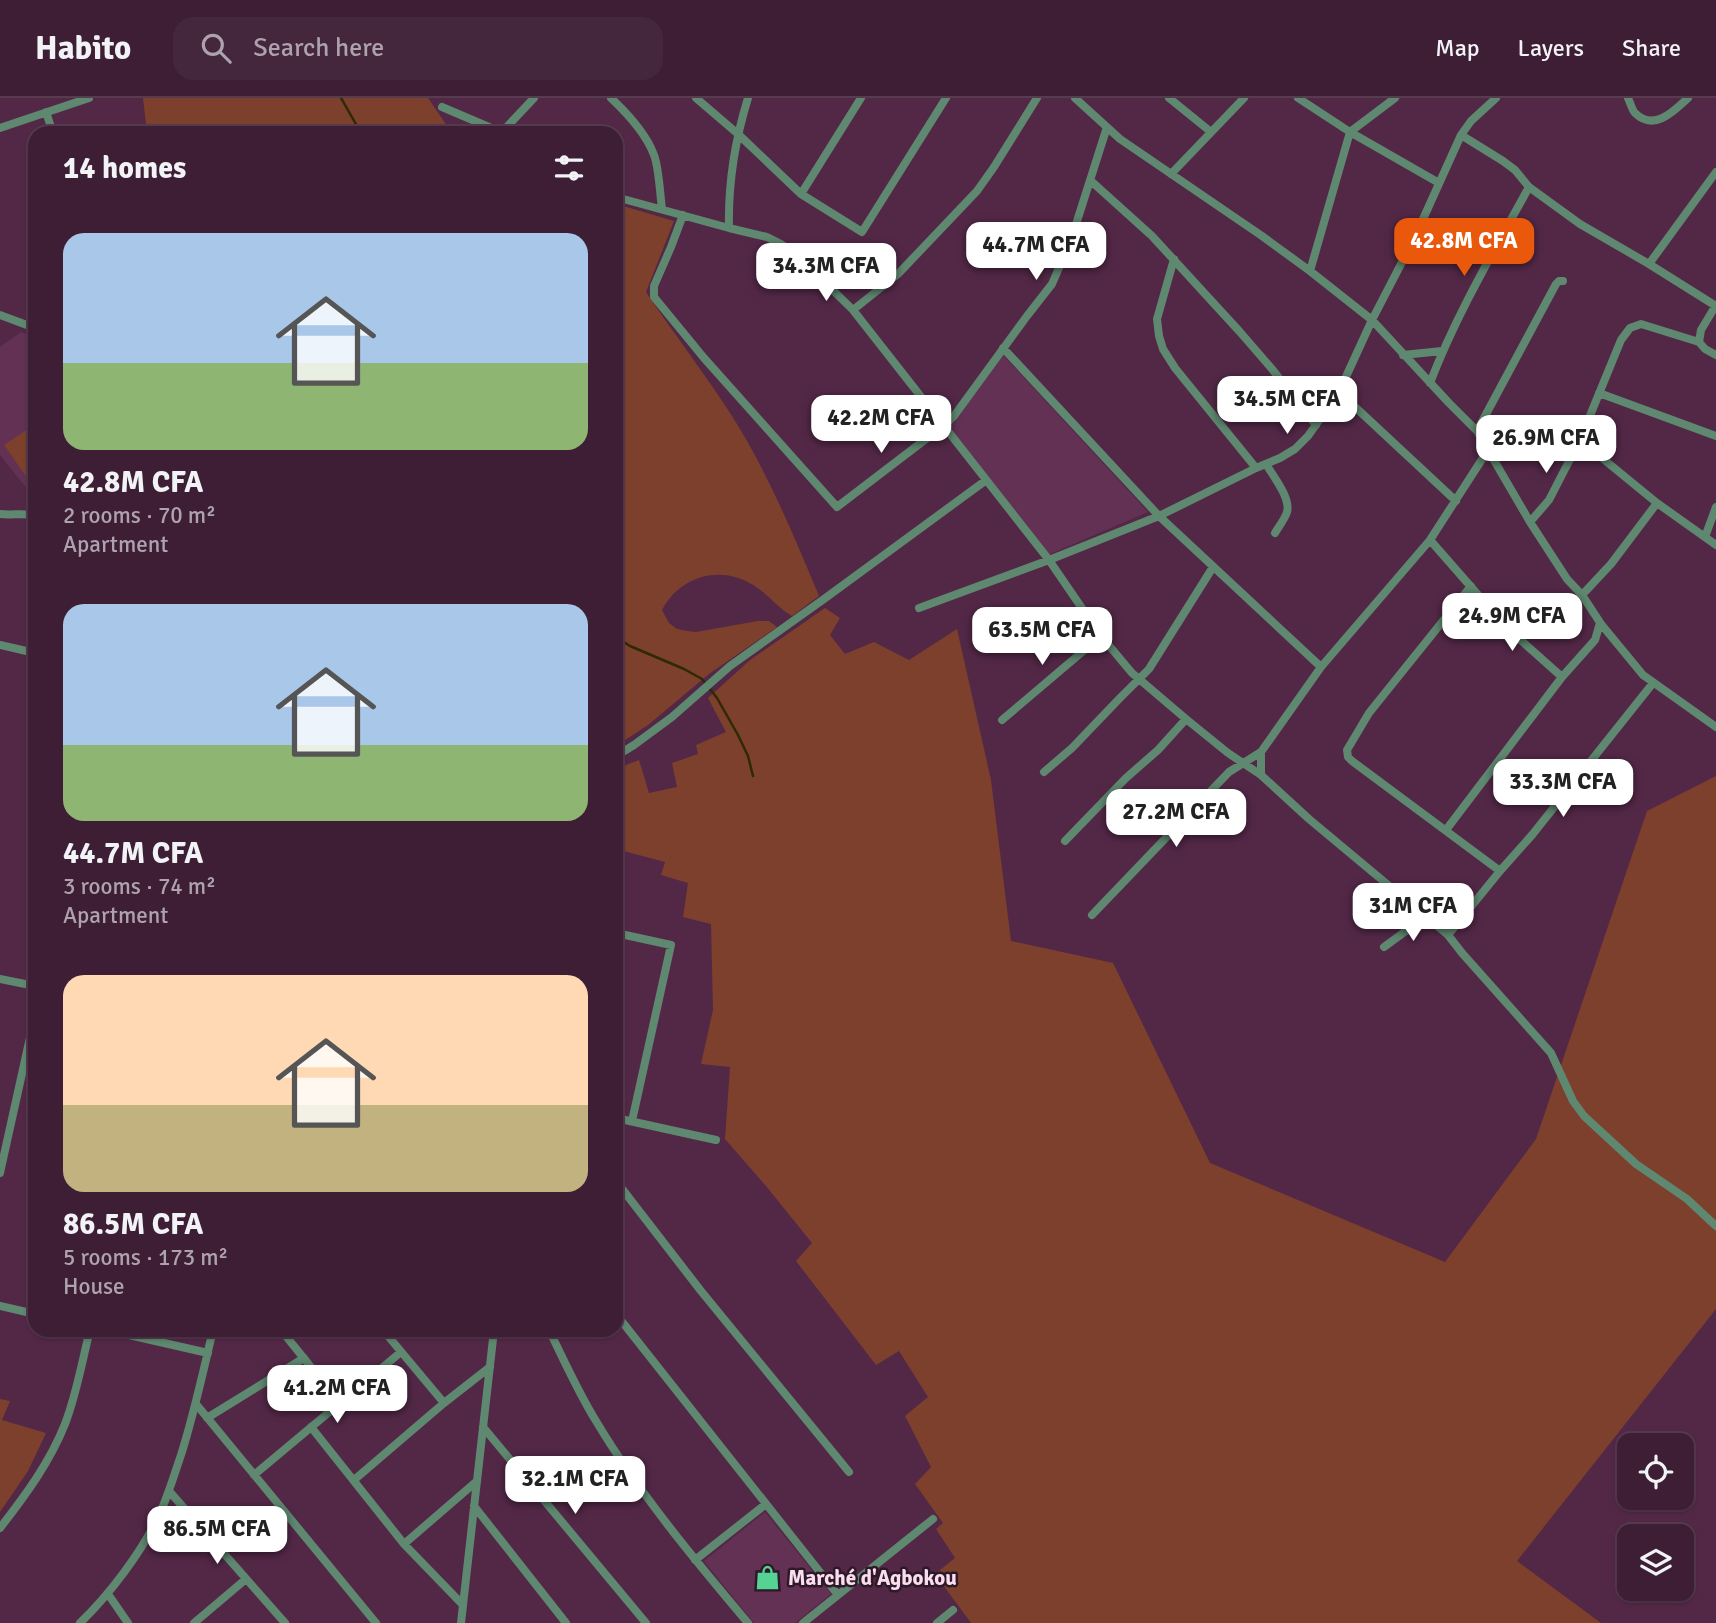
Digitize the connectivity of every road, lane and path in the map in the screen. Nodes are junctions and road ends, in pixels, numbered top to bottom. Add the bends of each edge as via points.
1 (89, 98) edge
2 (611, 98) edge
3 (696, 98) edge
4 (748, 98) edge
5 (861, 98) edge
6 (946, 98) edge
7 (1037, 98) edge
8 (1075, 98) edge
9 (1169, 98) edge
10 (1244, 98) edge
11 (1298, 98) edge
12 (1395, 98) edge
13 (1496, 98) edge
14 (1628, 98) edge
15 (1688, 98) edge
16 (532, 99) edge
17 (442, 107) dead end
18 (47, 112) junction
19 (51, 126) edge
20 (488, 126) edge
21 (508, 126) edge
22 (1107, 127) junction
23 (0, 128) edge
24 (1211, 132) junction
25 (1350, 132) junction
26 (738, 134) junction
27 (1461, 135) junction
28 (1716, 172) edge
29 (1171, 174) junction
30 (1091, 181) junction
31 (1439, 183) junction
32 (1529, 187) junction
33 (801, 194) junction
34 (623, 199) edge
35 (662, 209) junction
36 (682, 215) junction
37 (729, 229) junction
38 (1174, 259) junction
39 (1649, 264) junction
40 (1310, 271) junction
41 (1563, 281) dead end
42 (1716, 306) edge
43 (853, 310) junction
44 (0, 315) edge
45 (1372, 320) junction
46 (28, 325) edge
47 (1699, 342) junction
48 (1003, 348) junction
49 (1442, 351) junction
50 (1403, 355) junction
51 (1716, 355) edge
52 (1430, 383) junction
53 (1339, 393) junction
54 (1599, 393) junction
55 (1316, 425) junction
56 (943, 426) junction
57 (1477, 431) junction
58 (1716, 436) edge
59 (1580, 440) junction
60 (1488, 450) junction
61 (1266, 464) junction
62 (1256, 468) junction
63 (985, 481) junction
64 (1455, 501) junction
65 (1657, 503) junction
66 (1716, 507) edge
67 (0, 514) edge
68 (28, 514) edge
69 (1159, 516) junction
70 (1530, 522) junction
71 (1275, 533) dead end
72 (1705, 537) junction
73 (1430, 540) junction
74 (1716, 545) edge
75 (1049, 560) junction
76 (1213, 567) junction
77 (1471, 586) junction
78 (1582, 595) junction
79 (919, 608) dead end
80 (1600, 622) junction
81 (1101, 636) junction
82 (1612, 638) junction
83 (1595, 640) junction
84 (0, 645) edge
85 (28, 651) edge
86 (1321, 667) junction
87 (1562, 677) junction
88 (1139, 680) junction
89 (1653, 683) junction
90 (1186, 719) junction
91 (1002, 720) dead end
92 (1716, 727) edge
93 (623, 752) edge
94 (1261, 752) junction
95 (1228, 753) junction
96 (1243, 763) junction
97 (1044, 772) dead end
98 (1229, 772) junction
99 (1261, 775) junction
100 (1447, 830) junction
101 (1065, 841) dead end
102 (1500, 871) junction
103 (1092, 915) dead end
104 (1425, 917) junction
105 (623, 935) edge
106 (1448, 935) junction
107 (1384, 947) dead end
108 (0, 979) edge
109 (28, 985) edge
110 (28, 1047) edge
111 (623, 1119) edge
112 (632, 1121) junction
113 (716, 1140) dead end
114 (0, 1173) edge
115 (623, 1190) edge
116 (1716, 1226) edge
117 (0, 1306) edge
118 (28, 1312) edge
119 (623, 1323) edge
120 (88, 1337) edge
121 (138, 1337) edge
122 (211, 1337) edge
123 (287, 1337) edge
124 (389, 1337) edge
125 (493, 1337) edge
126 (552, 1337) edge
127 (401, 1352) junction
128 (208, 1353) junction
129 (304, 1358) junction
130 (490, 1367) junction
131 (341, 1402) junction
132 (443, 1403) junction
133 (196, 1404) junction
134 (207, 1418) junction
135 (311, 1427) junction
136 (483, 1427) junction
137 (849, 1472) dead end
138 (254, 1475) junction
139 (354, 1479) junction
140 (477, 1481) junction
141 (169, 1491) junction
142 (766, 1504) junction
143 (474, 1506) junction
144 (933, 1519) dead end
145 (0, 1528) edge
146 (404, 1544) junction
147 (695, 1560) junction
148 (246, 1578) junction
149 (108, 1594) junction
150 (838, 1595) junction
151 (463, 1605) junction
152 (953, 1610) dead end
153 (80, 1623) edge
154 (128, 1623) edge
155 (194, 1623) edge
156 (285, 1623) edge
157 (376, 1623) edge
158 (461, 1623) edge
159 (566, 1623) edge
160 (646, 1623) edge
161 (748, 1623) edge
162 (803, 1623) edge
163 (936, 1623) edge

1 - 18 street
2 - 35 street via 645,137 655,156
3 - 26 street
4 - 26 street
5 - 33 street
6 - 33 street via 862,232
7 - 43 street via 977,191 898,274
8 - 22 street
9 - 24 street
10 - 24 street
11 - 25 street
12 - 25 street
13 - 27 street
14 - 15 street via 1634,113 1657,121
16 - 21 street
17 - 20 street
18 - 19 street
18 - 23 street
22 - 29 street
22 - 30 street
24 - 29 street
25 - 31 street
25 - 40 street
26 - 33 street
26 - 37 street via 729,190
27 - 31 street
27 - 32 street via 1515,170
28 - 39 street
29 - 40 street
30 - 38 street
30 - 48 street via 1052,284
31 - 45 street
32 - 39 street
32 - 49 street
34 - 35 street
35 - 36 street
36 - 37 street
36 - 56 street via 653,286 654,297 837,507
37 - 43 street via 781,244
38 - 55 street
38 - 62 street via 1157,319 1163,349
39 - 42 street
40 - 45 street
41 - 57 street via 1556,284
42 - 47 street
43 - 56 street
44 - 46 street
45 - 50 street
45 - 53 street
47 - 51 street
47 - 54 street via 1641,324 1630,328
48 - 56 street
48 - 69 street
49 - 50 street
49 - 52 street
50 - 52 street
52 - 57 street
53 - 55 street
53 - 64 street
54 - 58 street
54 - 59 street
55 - 61 street via 1295,449
56 - 63 street
57 - 60 street
59 - 65 street
59 - 70 street via 1549,500
60 - 64 street
60 - 70 street
61 - 62 street
61 - 71 street via 1288,505
62 - 69 street
63 - 75 street
63 - 93 street via 730,666 672,718
64 - 73 street
65 - 72 street
65 - 78 street
66 - 72 street
67 - 68 street
69 - 75 street
69 - 76 street
70 - 78 street
72 - 74 street
73 - 77 street
73 - 86 street
75 - 79 street
75 - 81 street
76 - 86 street
76 - 88 street
77 - 87 street via 1507,628
77 - 100 street via 1369,713 1347,750 1352,761
78 - 80 street
80 - 82 street
80 - 83 street
81 - 88 street
81 - 91 street
82 - 83 street
82 - 89 street
83 - 87 street
84 - 85 street
86 - 94 street
87 - 100 street
88 - 90 street
88 - 97 street
89 - 92 street
89 - 102 street
90 - 95 street
90 - 101 street
94 - 96 street
94 - 99 street
95 - 96 street
95 - 98 street
96 - 98 street
96 - 99 street
98 - 103 street
99 - 104 street
100 - 102 street
102 - 106 street
104 - 106 street
104 - 107 street
105 - 112 street via 671,945
106 - 116 street via 1551,1053 1584,1116 1636,1164 1687,1199
108 - 109 street
110 - 114 street
111 - 112 street
112 - 113 street
115 - 137 street
117 - 118 street
119 - 142 street
120 - 145 street via 73,1402 53,1451
121 - 128 street
122 - 128 street
123 - 129 street
124 - 127 street
125 - 130 street
126 - 147 street via 602,1432
127 - 131 street
127 - 132 street
128 - 133 street
129 - 131 street
129 - 134 street
130 - 132 street
130 - 136 street
131 - 135 street
132 - 139 street
133 - 134 street
133 - 141 street
134 - 138 street
135 - 138 street
135 - 139 street
136 - 140 street
136 - 160 street
138 - 157 street
139 - 146 street
140 - 143 street
140 - 146 street
141 - 148 street
141 - 149 street via 151,1530
142 - 147 street
142 - 150 street
143 - 151 street
143 - 159 street
144 - 150 street
146 - 151 street
147 - 161 street
148 - 155 street
148 - 156 street
149 - 153 street
149 - 154 street
150 - 162 street
151 - 158 street
152 - 163 street

